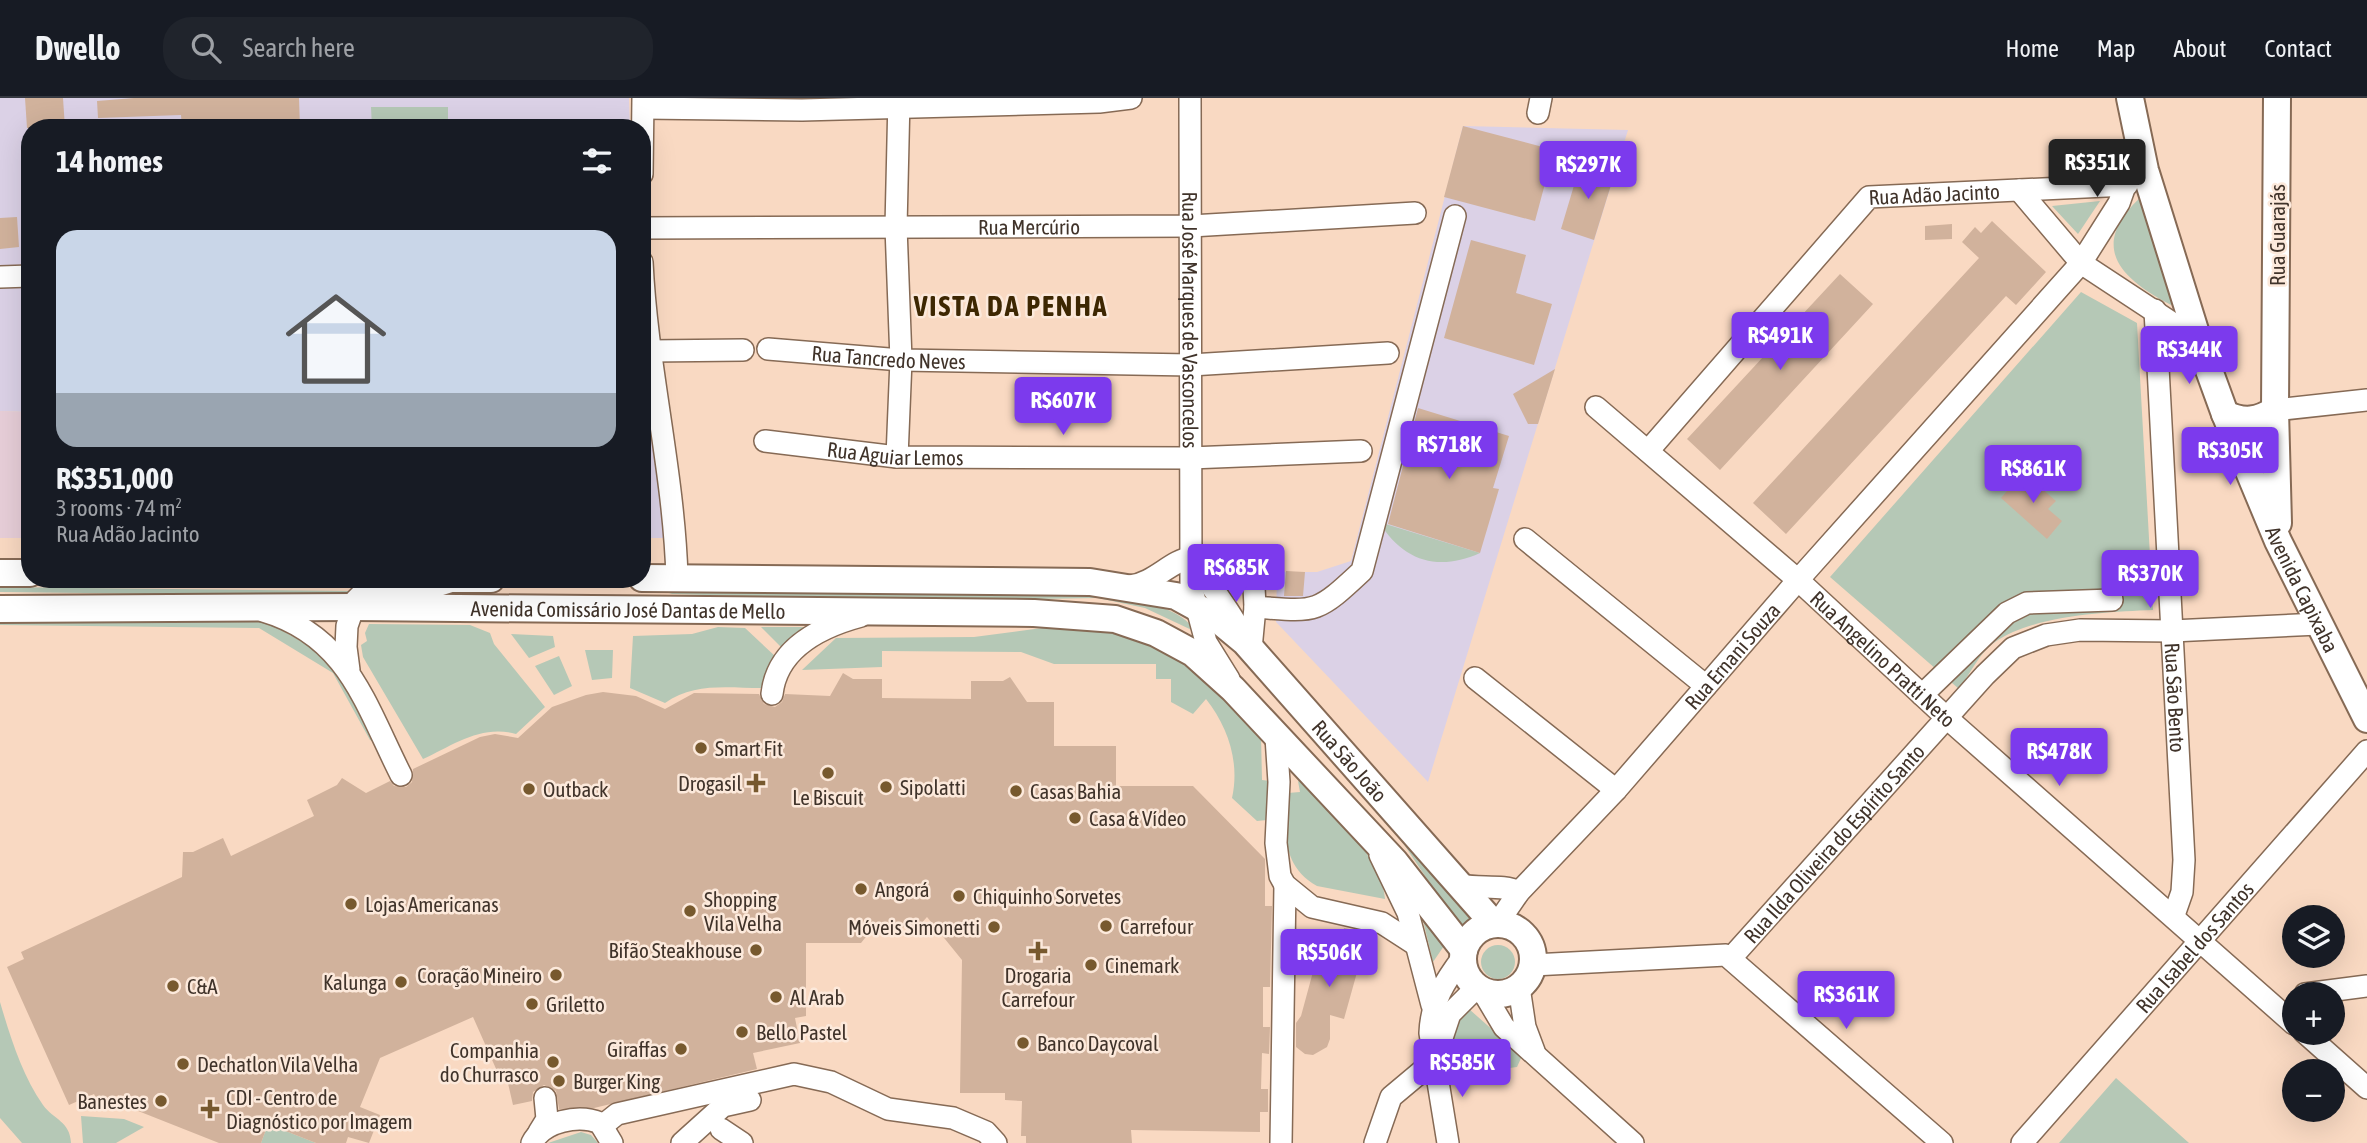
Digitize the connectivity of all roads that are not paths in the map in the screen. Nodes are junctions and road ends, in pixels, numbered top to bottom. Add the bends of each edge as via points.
1 (1131, 98) edge
2 (1190, 98) edge
3 (2130, 98) edge
4 (2277, 98) edge
5 (1099, 100) edge
6 (1000, 101) edge
7 (899, 102) edge
8 (644, 103) edge
9 (717, 103) edge
10 (802, 104) edge
11 (2138, 146) junction
12 (2127, 185) junction
13 (2019, 190) junction
14 (1415, 213) dead end
15 (1455, 216) dead end
16 (1191, 226) junction
17 (896, 227) junction
18 (651, 228) edge
19 (2100, 235) junction
20 (2081, 263) junction
21 (0, 276) edge
22 (21, 276) edge
23 (2118, 286) junction
24 (2155, 310) junction
25 (2198, 340) junction
26 (768, 349) dead end
27 (743, 350) dead end
28 (651, 351) edge
29 (1388, 354) dead end
30 (651, 357) edge
31 (901, 360) junction
32 (1191, 365) junction
33 (2367, 400) edge
34 (1596, 407) dead end
35 (2274, 410) junction
36 (2225, 414) junction
37 (765, 441) dead end
38 (1361, 451) dead end
39 (1648, 451) junction
40 (897, 457) junction
41 (1190, 458) junction
42 (1525, 539) dead end
43 (2278, 541) junction
44 (1194, 555) junction
45 (0, 573) edge
46 (21, 573) edge
47 (651, 578) edge
48 (677, 578) junction
49 (1798, 580) junction
50 (1130, 586) junction
51 (430, 588) edge
52 (2112, 600) dead end
53 (1197, 606) junction
54 (247, 607) junction
55 (354, 607) junction
56 (1255, 607) junction
57 (0, 609) edge
58 (897, 612) junction
59 (2319, 624) junction
60 (2172, 631) junction
61 (1248, 646) junction
62 (351, 674) junction
63 (1475, 678) dead end
64 (1706, 686) junction
65 (1233, 689) junction
66 (772, 694) dead end
67 (1922, 695) junction
68 (1948, 719) junction
69 (2367, 719) edge
70 (1276, 737) junction
71 (2367, 751) edge
72 (401, 775) dead end
73 (1616, 790) junction
74 (1371, 838) junction
75 (1285, 885) junction
76 (1461, 885) junction
77 (1519, 892) junction
78 (2174, 915) junction
79 (1495, 924) junction
80 (2198, 940) junction
81 (1416, 944) junction
82 (1464, 954) junction
83 (1731, 958) junction
84 (1526, 976) junction
85 (2367, 986) edge
86 (1479, 988) junction
87 (2345, 989) edge
88 (2282, 997) edge
89 (2266, 999) junction
90 (1432, 1005) junction
91 (2282, 1013) edge
92 (2319, 1045) edge
93 (1535, 1053) junction
94 (1434, 1061) junction
95 (2367, 1088) edge
96 (545, 1098) dead end
97 (750, 1100) dead end
98 (603, 1124) edge
99 (722, 1129) dead end
100 (534, 1139) edge
101 (682, 1143) edge
102 (742, 1143) edge
103 (996, 1143) edge
104 (1281, 1143) edge
105 (1375, 1143) edge
106 (1448, 1143) edge
107 (1633, 1143) edge
108 (1942, 1143) edge
109 (2022, 1143) edge

1 - 5 street
2 - 16 street, Rua José Marques de Vasconcelos
3 - 11 main road, Avenida Capixaba
4 - 35 main road, Rua Guarajás
5 - 6 street
6 - 7 street
7 - 10 street
7 - 17 street
8 - 9 street
9 - 10 street
11 - 12 street, Rua Ernani Souza
11 - 25 main road, Avenida Capixaba
12 - 13 street, Rua Adão Jacinto
12 - 19 street, Rua Ernani Souza
13 - 20 street
13 - 39 street, Rua Adão Jacinto via 1869,197
14 - 16 street, Rua Mercúrio
15 - 56 street via 1362,571 1314,610
16 - 17 street, Rua Mercúrio
16 - 32 street, Rua José Marques de Vasconcelos
17 - 18 street, Rua Mercúrio
17 - 31 street
19 - 20 street, Rua Ernani Souza
19 - 23 street via 2103,264
20 - 23 street
20 - 49 street, Rua Ernani Souza
21 - 22 street
23 - 24 street
24 - 25 street
24 - 60 street, Rua São Bento
25 - 36 main road, Avenida Capixaba
26 - 31 street, Rua Tancredo Neves
27 - 28 street
29 - 32 street, Rua Tancredo Neves
30 - 48 street via 663,426
31 - 32 street, Rua Tancredo Neves
31 - 40 street
32 - 41 street, Rua José Marques de Vasconcelos
33 - 35 street
34 - 39 street, Rua Angelino Pratti Neto
35 - 36 main road via 2245,421
35 - 43 main road, Rua Guarajás
36 - 43 main road, Avenida Capixaba
37 - 40 street, Rua Aguiar Lemos
38 - 41 street, Rua Aguiar Lemos
39 - 49 street, Rua Angelino Pratti Neto
40 - 41 street, Rua Aguiar Lemos
41 - 44 street, Rua José Marques de Vasconcelos
42 - 64 street
43 - 59 main road, Avenida Capixaba
44 - 50 street via 1153,580
44 - 53 street, Rua José Marques de Vasconcelos via 1191,586
44 - 56 street via 1251,564
44 - 61 street
45 - 46 main road
47 - 48 main road, Avenida Comissário José Dantas de Mello
48 - 50 main road, Avenida Comissário José Dantas de Mello
49 - 64 street, Rua Ernani Souza
49 - 67 street, Rua Angelino Pratti Neto
50 - 53 main road, Avenida Comissário José Dantas de Mello via 1176,596
51 - 55 street via 373,590 362,594
52 - 67 street via 2027,603 2007,612
53 - 61 main road, Rua São João
53 - 65 street, Rua José Marques de Vasconcelos via 1206,642
54 - 55 main road, Avenida Comissário José Dantas de Mello
54 - 57 main road, Avenida Comissário José Dantas de Mello
54 - 62 street via 309,632 334,650
55 - 58 main road, Avenida Comissário José Dantas de Mello
55 - 62 street via 346,638
56 - 61 street
58 - 65 main road, Avenida Comissário José Dantas de Mello via 1115,619 1184,648
58 - 66 street via 842,621 811,635 782,661
59 - 60 street, Rua Ilda Oliveira do Espírito Santo
59 - 69 main road, Avenida Capixaba
60 - 68 street, Rua Ilda Oliveira do Espírito Santo via 2080,630 2046,635 2013,648
60 - 78 street, Rua São Bento via 2184,860 2182,892
61 - 76 main road, Rua São João
62 - 72 street
63 - 73 street
64 - 73 street, Rua Ernani Souza
65 - 70 main road, Rua São João
67 - 68 street, Rua Angelino Pratti Neto
68 - 78 street, Rua Angelino Pratti Neto
68 - 83 street, Rua Ilda Oliveira do Espírito Santo
70 - 74 main road, Rua São João
70 - 75 street via 1276,843
71 - 80 street, Rua Isabel dos Santos
73 - 77 street, Rua Ernani Souza
74 - 81 street via 1408,913
74 - 82 main road, Rua São João via 1395,862
75 - 81 street via 1312,907 1379,921
75 - 104 street
76 - 77 street
76 - 79 main road, Rua São João
77 - 79 street, Rua Ernani Souza
78 - 80 street, Rua Angelino Pratti Neto
79 - 82 main road via 1475,933
79 - 84 main road via 1521,932 1533,951
80 - 89 street, Rua Angelino Pratti Neto
80 - 109 street, Rua Isabel dos Santos
81 - 90 street
82 - 86 main road via 1468,977
82 - 90 street
83 - 84 street via 1715,954
83 - 108 street
84 - 86 main road via 1501,994
84 - 93 street via 1523,1020
85 - 87 street
86 - 93 street via 1504,1027
86 - 94 street via 1450,1014
88 - 89 street
89 - 91 street, Rua Angelino Pratti Neto
90 - 94 street
92 - 95 street
93 - 107 street
94 - 105 street via 1391,1097
94 - 106 street
96 - 100 street via 549,1111
97 - 101 street via 723,1106
98 - 100 street via 580,1118
98 - 103 street via 617,1114 794,1074 831,1082 888,1109 953,1118 986,1132
99 - 102 street

